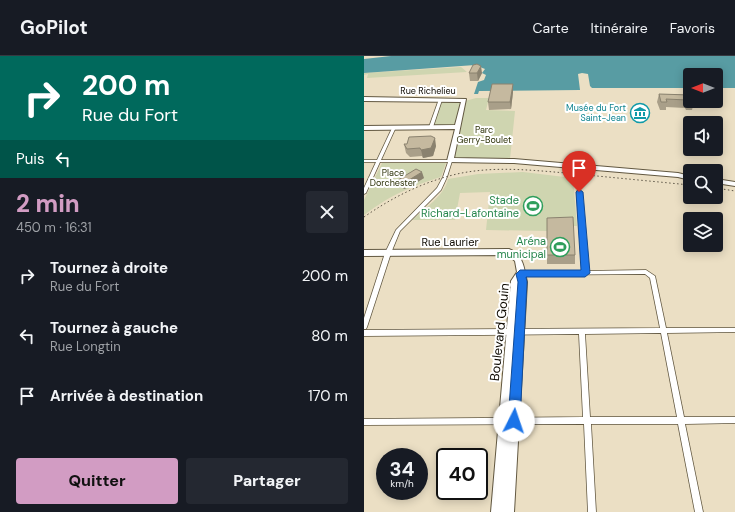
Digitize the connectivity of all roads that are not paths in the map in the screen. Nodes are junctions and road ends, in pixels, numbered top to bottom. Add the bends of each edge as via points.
1 (364, 99) edge
2 (440, 100) junction
3 (394, 127) junction
4 (431, 127) junction
5 (457, 127) junction
6 (364, 128) edge
7 (364, 161) edge
8 (379, 161) junction
9 (450, 162) junction
10 (683, 178) edge
11 (723, 182) edge
12 (735, 184) edge
13 (579, 192) dead end
14 (364, 193) edge
15 (364, 253) edge
16 (388, 253) junction
17 (585, 273) junction
18 (520, 274) junction
19 (364, 327) edge
20 (664, 330) junction
21 (735, 330) edge
22 (516, 331) junction
23 (582, 331) junction
24 (364, 333) edge
25 (682, 420) junction
26 (735, 420) edge
27 (509, 421) junction
28 (587, 421) junction
29 (364, 422) edge
30 (497, 512) edge
31 (508, 512) edge
32 (592, 512) edge
33 (700, 512) edge

1 - 2 street, Rue Richelieu
2 - 4 street
2 - 5 street, Rue Richelieu via 464,100
3 - 4 street
3 - 6 street
3 - 8 street
4 - 5 street
5 - 9 street
7 - 8 street
8 - 9 street
8 - 14 street
9 - 10 street via 515,164
9 - 16 street via 439,189 398,230
11 - 12 street
13 - 17 street
15 - 16 street, Rue Laurier
16 - 18 street, Rue Laurier via 509,252 519,261
16 - 19 street
17 - 18 street
17 - 20 street via 646,272 653,277
18 - 22 street, Boulevard Gouin via 523,282
20 - 21 street
20 - 23 street
20 - 25 street
22 - 23 street
22 - 24 street
22 - 27 street, Boulevard Gouin
23 - 28 street
25 - 26 street
25 - 28 street
25 - 33 street
27 - 28 street
27 - 29 street
27 - 30 street, Boulevard Gouin
27 - 31 street, Boulevard Gouin
28 - 32 street

